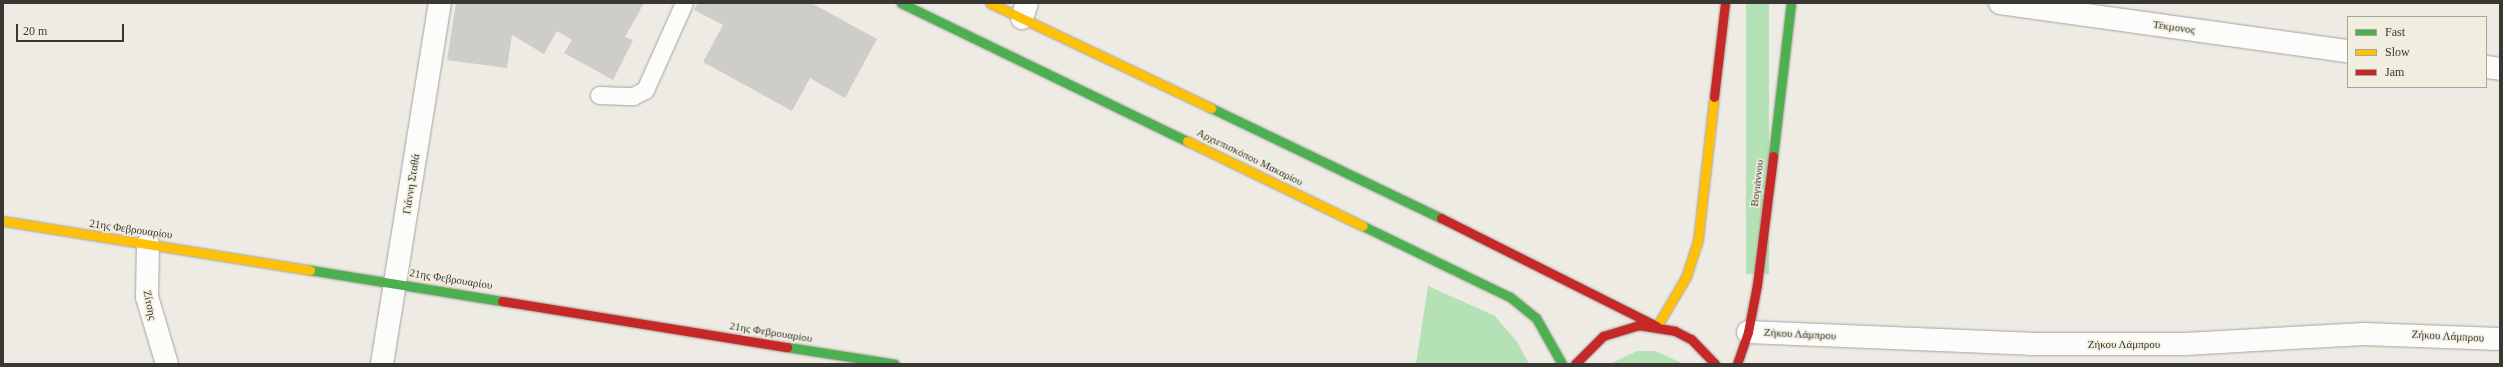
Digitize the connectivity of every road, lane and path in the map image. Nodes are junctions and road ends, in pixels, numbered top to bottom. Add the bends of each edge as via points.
1 (440, 3) edge
2 (684, 3) edge
3 (901, 3) edge
4 (990, 3) edge
5 (1725, 3) edge
6 (1791, 3) edge
7 (2000, 3) edge
8 (1025, 11) edge
9 (2347, 51) edge
10 (2487, 67) edge
11 (2500, 69) edge
12 (599, 95) dead end
13 (3, 221) edge
14 (148, 244) junction
15 (395, 282) junction
16 (1657, 326) junction
17 (1748, 332) junction
18 (2500, 339) edge
19 (168, 364) edge
20 (382, 364) edge
21 (895, 364) edge
22 (1562, 364) edge
23 (1575, 364) edge
24 (1715, 364) edge
25 (1737, 364) edge

1 - 15 street, Γιάννη Σταθά
2 - 12 lane via 645,90 633,96
3 - 22 main road, Αρχιεπισκόπου Μακαρίου via 1510,297 1536,318
4 - 8 main road
5 - 16 main road via 1698,240 1686,277
6 - 17 main road, Βογιάννου
7 - 9 street, Τέκμονος
8 - 16 main road
10 - 11 street
13 - 14 main road, 21ης Φεβρουαρίου
14 - 15 main road, 21ης Φεβρουαρίου
14 - 19 street, Ζίτσης via 147,297
15 - 20 street, Γιάννη Σταθά
15 - 21 main road, 21ης Φεβρουαρίου
16 - 23 main road via 1620,329 1603,336
16 - 24 main road via 1691,339
17 - 18 street, Ζήκου Λάμπρου via 2030,344 2185,344 2364,334
17 - 25 main road, Βογιάννου

